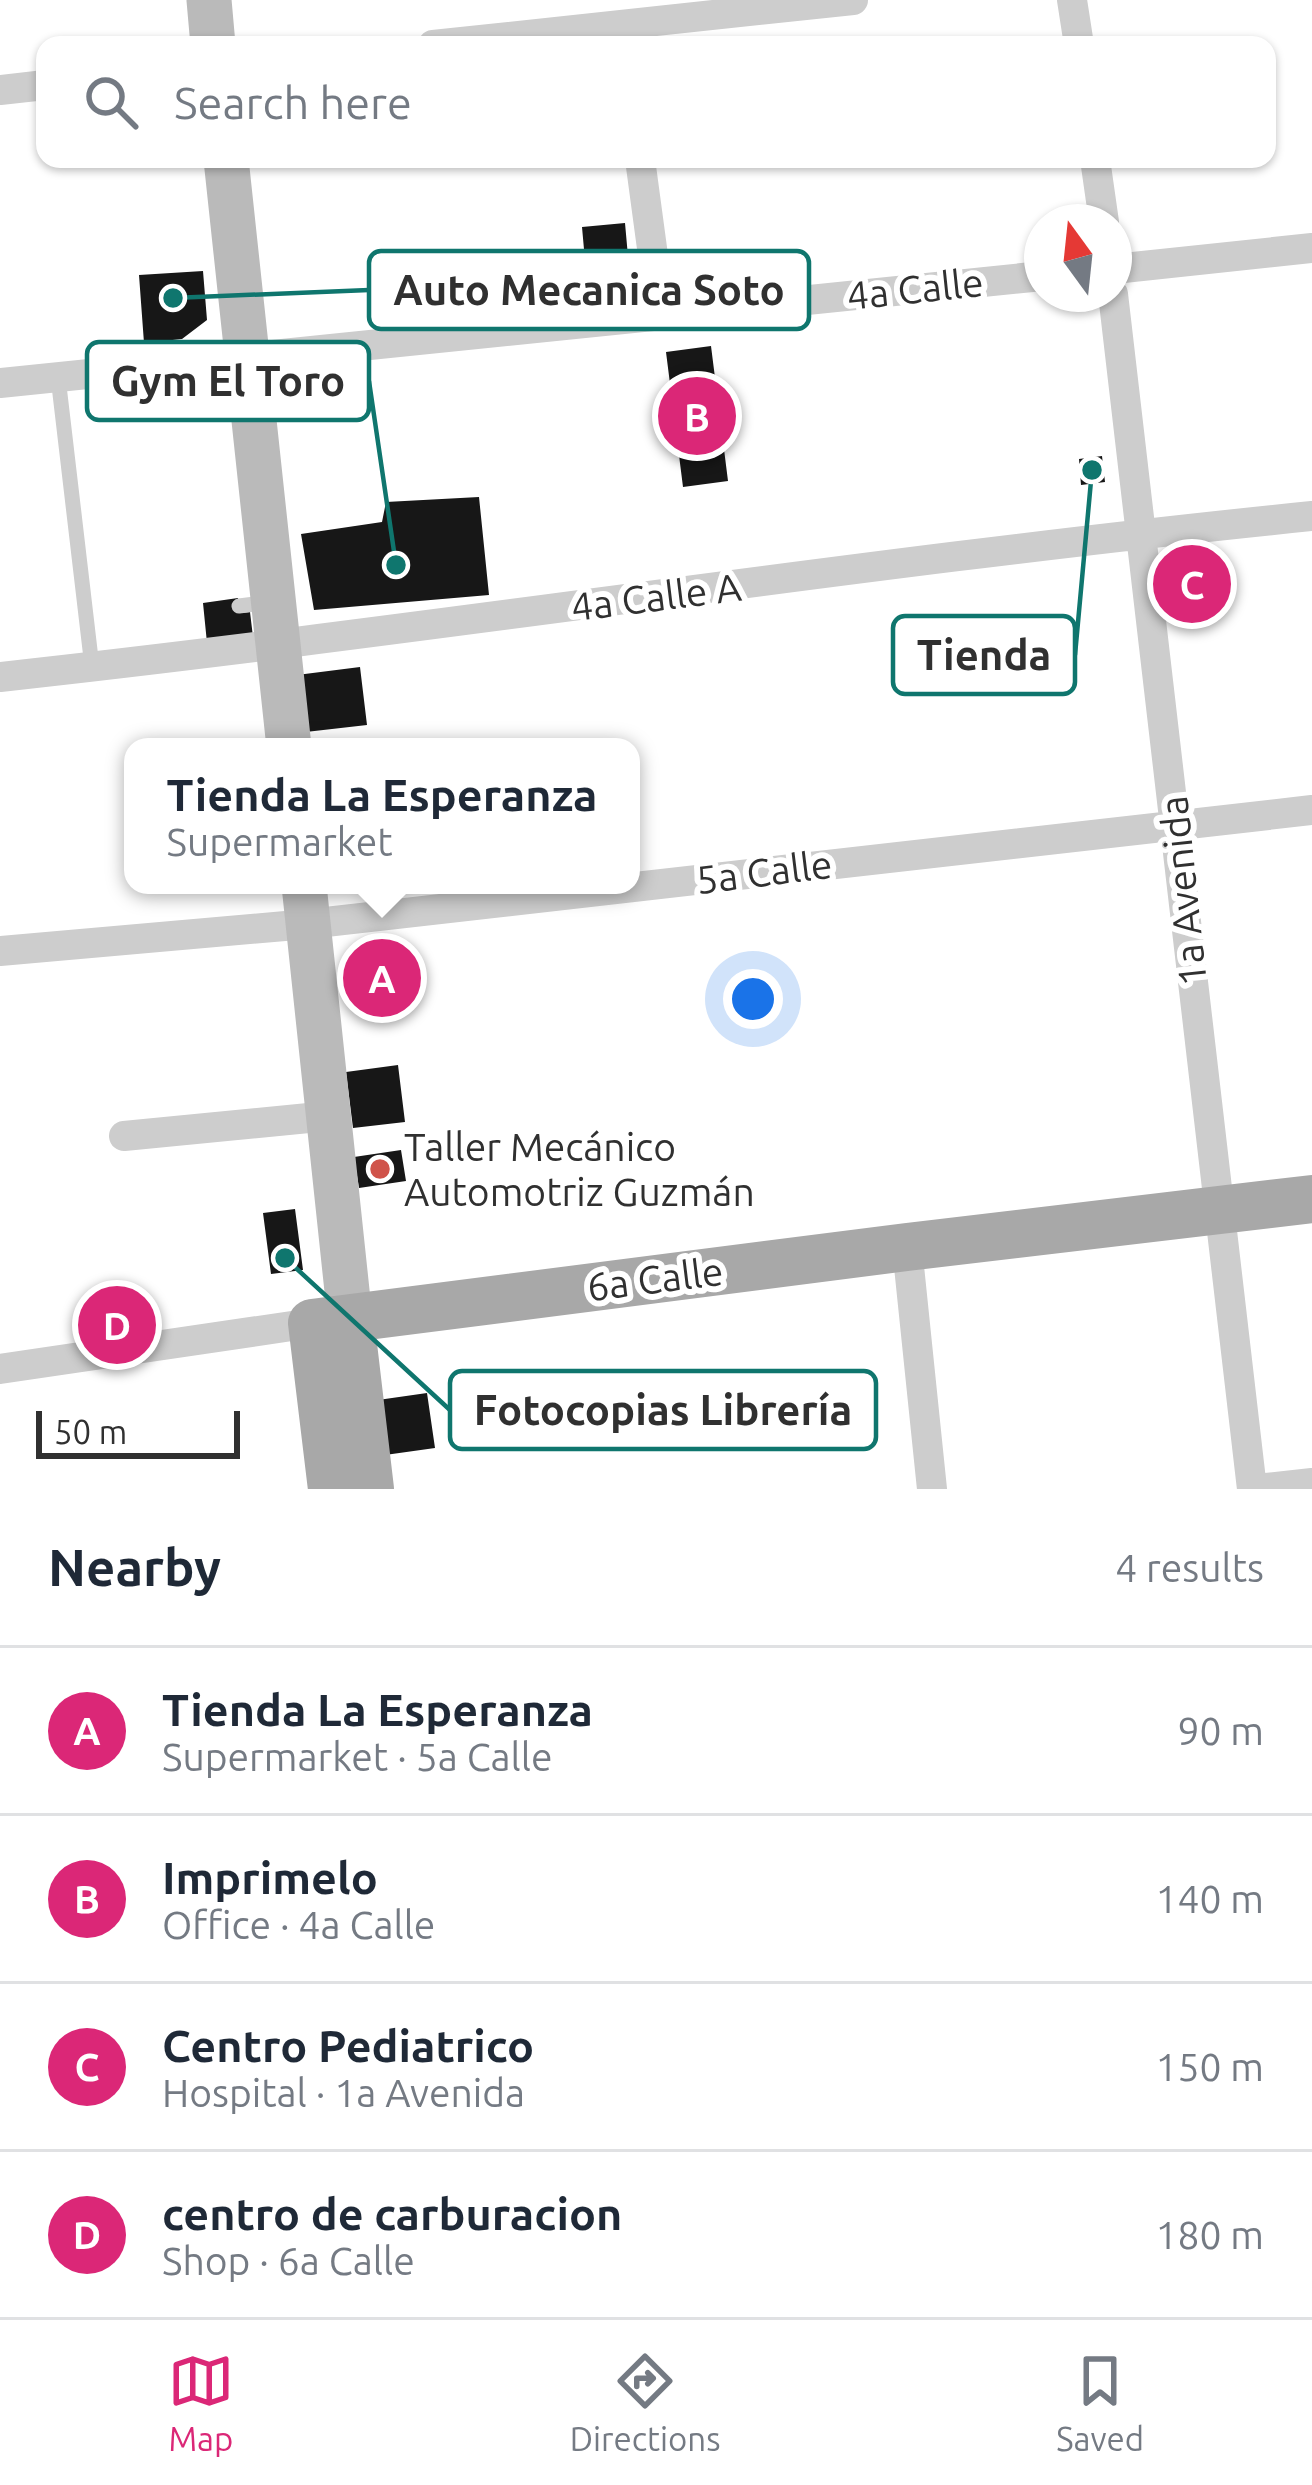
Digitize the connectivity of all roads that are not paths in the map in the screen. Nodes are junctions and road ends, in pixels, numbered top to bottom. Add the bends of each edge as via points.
1 (208, 0) edge
2 (853, 0) edge
3 (1072, 0) edge
4 (622, 23) edge
5 (212, 36) edge
6 (510, 36) edge
7 (1078, 36) edge
8 (36, 86) edge
9 (0, 90) edge
10 (227, 168) edge
11 (641, 168) edge
12 (1096, 168) edge
13 (1101, 204) edge
14 (1312, 248) edge
15 (1132, 267) edge
16 (1024, 278) edge
17 (1115, 312) edge
18 (661, 315) junction
19 (249, 359) junction
20 (58, 377) junction
21 (0, 383) edge
22 (1312, 516) edge
23 (1142, 533) junction
24 (264, 618) junction
25 (92, 667) junction
26 (0, 677) edge
27 (287, 738) edge
28 (1312, 810) edge
29 (1176, 825) junction
30 (640, 874) edge
31 (416, 894) edge
32 (306, 904) edge
33 (0, 951) edge
34 (328, 1116) junction
35 (124, 1136) dead end
36 (1312, 1199) edge
37 (1219, 1210) junction
38 (907, 1246) junction
39 (331, 1321) junction
40 (0, 1369) edge
41 (1312, 1483) edge
42 (332, 1489) edge
43 (370, 1489) edge
44 (932, 1489) edge
45 (1254, 1489) edge

1 - 5 main road
2 - 4 street
3 - 7 street
4 - 6 street
8 - 9 street
10 - 19 main road
11 - 18 street
12 - 13 street
14 - 15 street
16 - 18 street, 4a Calle
17 - 23 street, 1a Avenida
18 - 19 street, 4a Calle
19 - 20 street, 4a Calle
19 - 24 main road
20 - 21 street, 4a Calle
20 - 25 lane
22 - 23 street, 4a Calle A
23 - 24 street, 4a Calle A
23 - 29 street, 1a Avenida
24 - 25 street, 4a Calle A via 217,647
24 - 27 main road
25 - 26 street, 4a Calle A
28 - 29 street, 5a Calle
29 - 30 street, 5a Calle
29 - 37 street, 1a Avenida
31 - 32 street, 5a Calle
32 - 33 street, 5a Calle
32 - 34 main road
34 - 35 street
34 - 39 main road
36 - 37 main road, 6a Calle
37 - 38 main road, 6a Calle
37 - 45 street, 1a Avenida
38 - 39 main road, 6a Calle
38 - 44 street
39 - 40 street, 6a Calle
39 - 42 main road
39 - 43 main road
41 - 45 street

